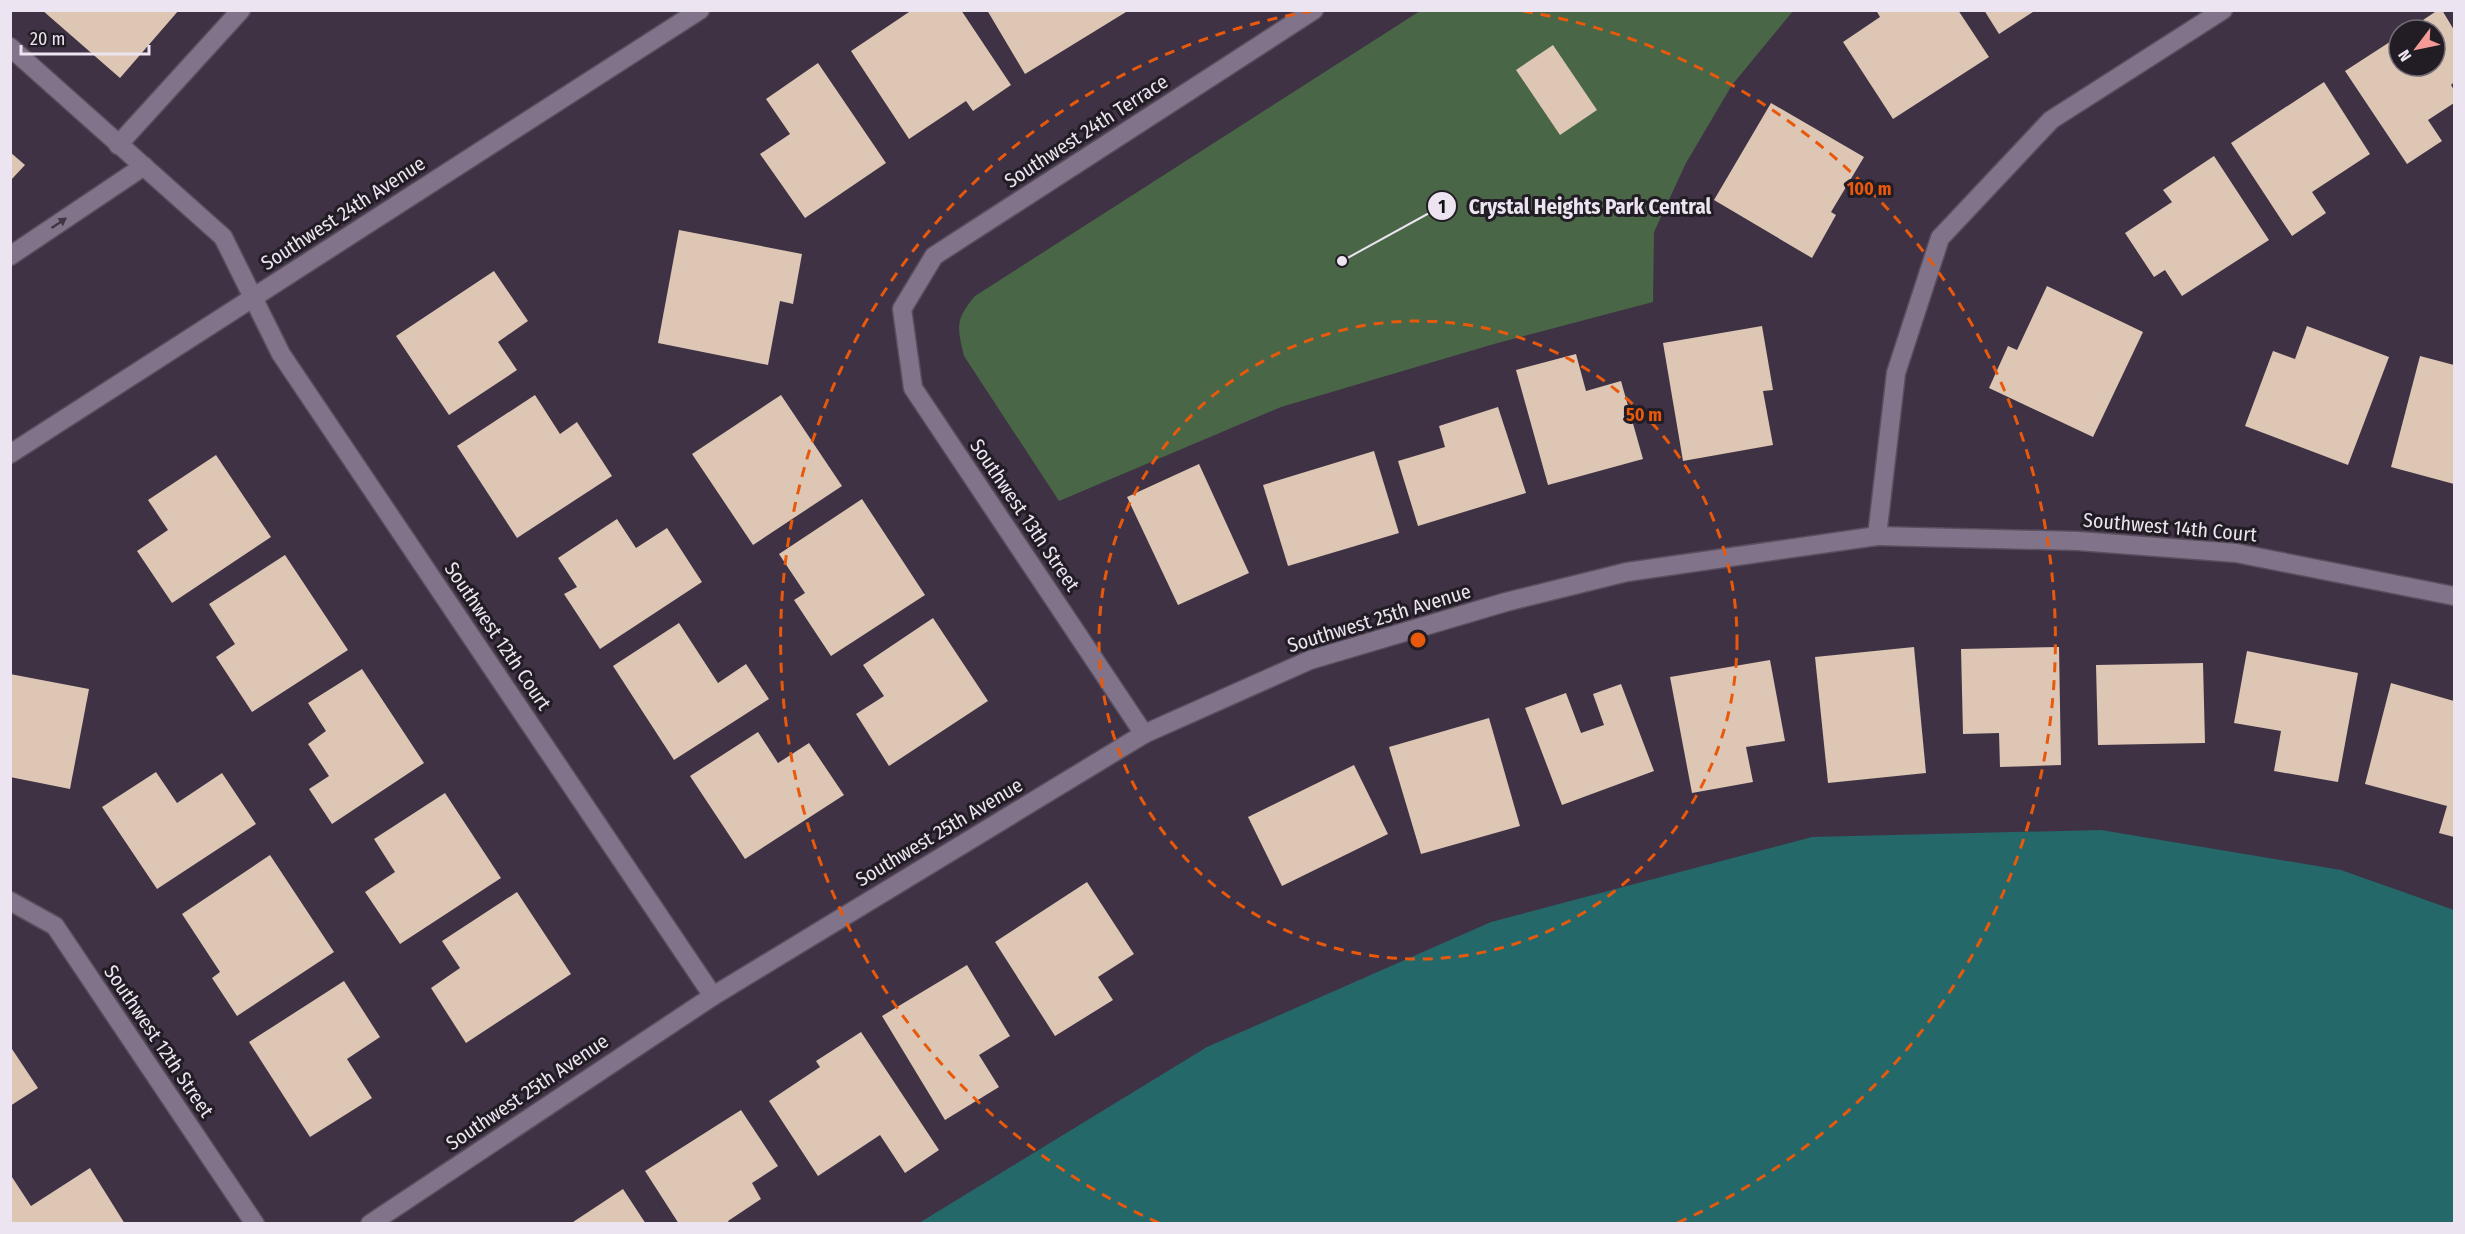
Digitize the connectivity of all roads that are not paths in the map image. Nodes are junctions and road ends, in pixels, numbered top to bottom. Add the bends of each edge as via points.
1 (241, 10) edge
2 (700, 10) edge
3 (1314, 10) edge
4 (2223, 10) edge
5 (10, 47) edge
6 (118, 145) junction
7 (144, 166) junction
8 (10, 256) edge
9 (253, 298) junction
10 (902, 309) joint
11 (10, 454) edge
12 (1877, 536) junction
13 (2454, 596) edge
14 (1144, 734) junction
15 (10, 901) edge
16 (713, 996) junction
17 (255, 1224) edge
18 (370, 1224) edge

1 - 6 street
2 - 9 street, Southwest 24th Avenue
3 - 10 street, Southwest 24th Terrace via 934,256
4 - 12 street via 2051,120 1940,238 1896,372
5 - 6 street, Southwest 12th Court
6 - 7 street, Southwest 12th Court
8 -> 7 street
7 - 9 street, Southwest 12th Court via 223,237
9 - 11 street, Southwest 24th Avenue
9 - 16 street, Southwest 12th Court via 281,354
10 - 14 street, Southwest 13th Street via 913,388
12 - 13 street, Southwest 14th Court via 2078,541 2236,553
12 - 14 street, Southwest 25th Avenue via 1627,573 1506,602 1310,660
14 - 16 street, Southwest 25th Avenue
15 - 17 street, Southwest 12th Street via 55,926
16 - 18 street, Southwest 25th Avenue

